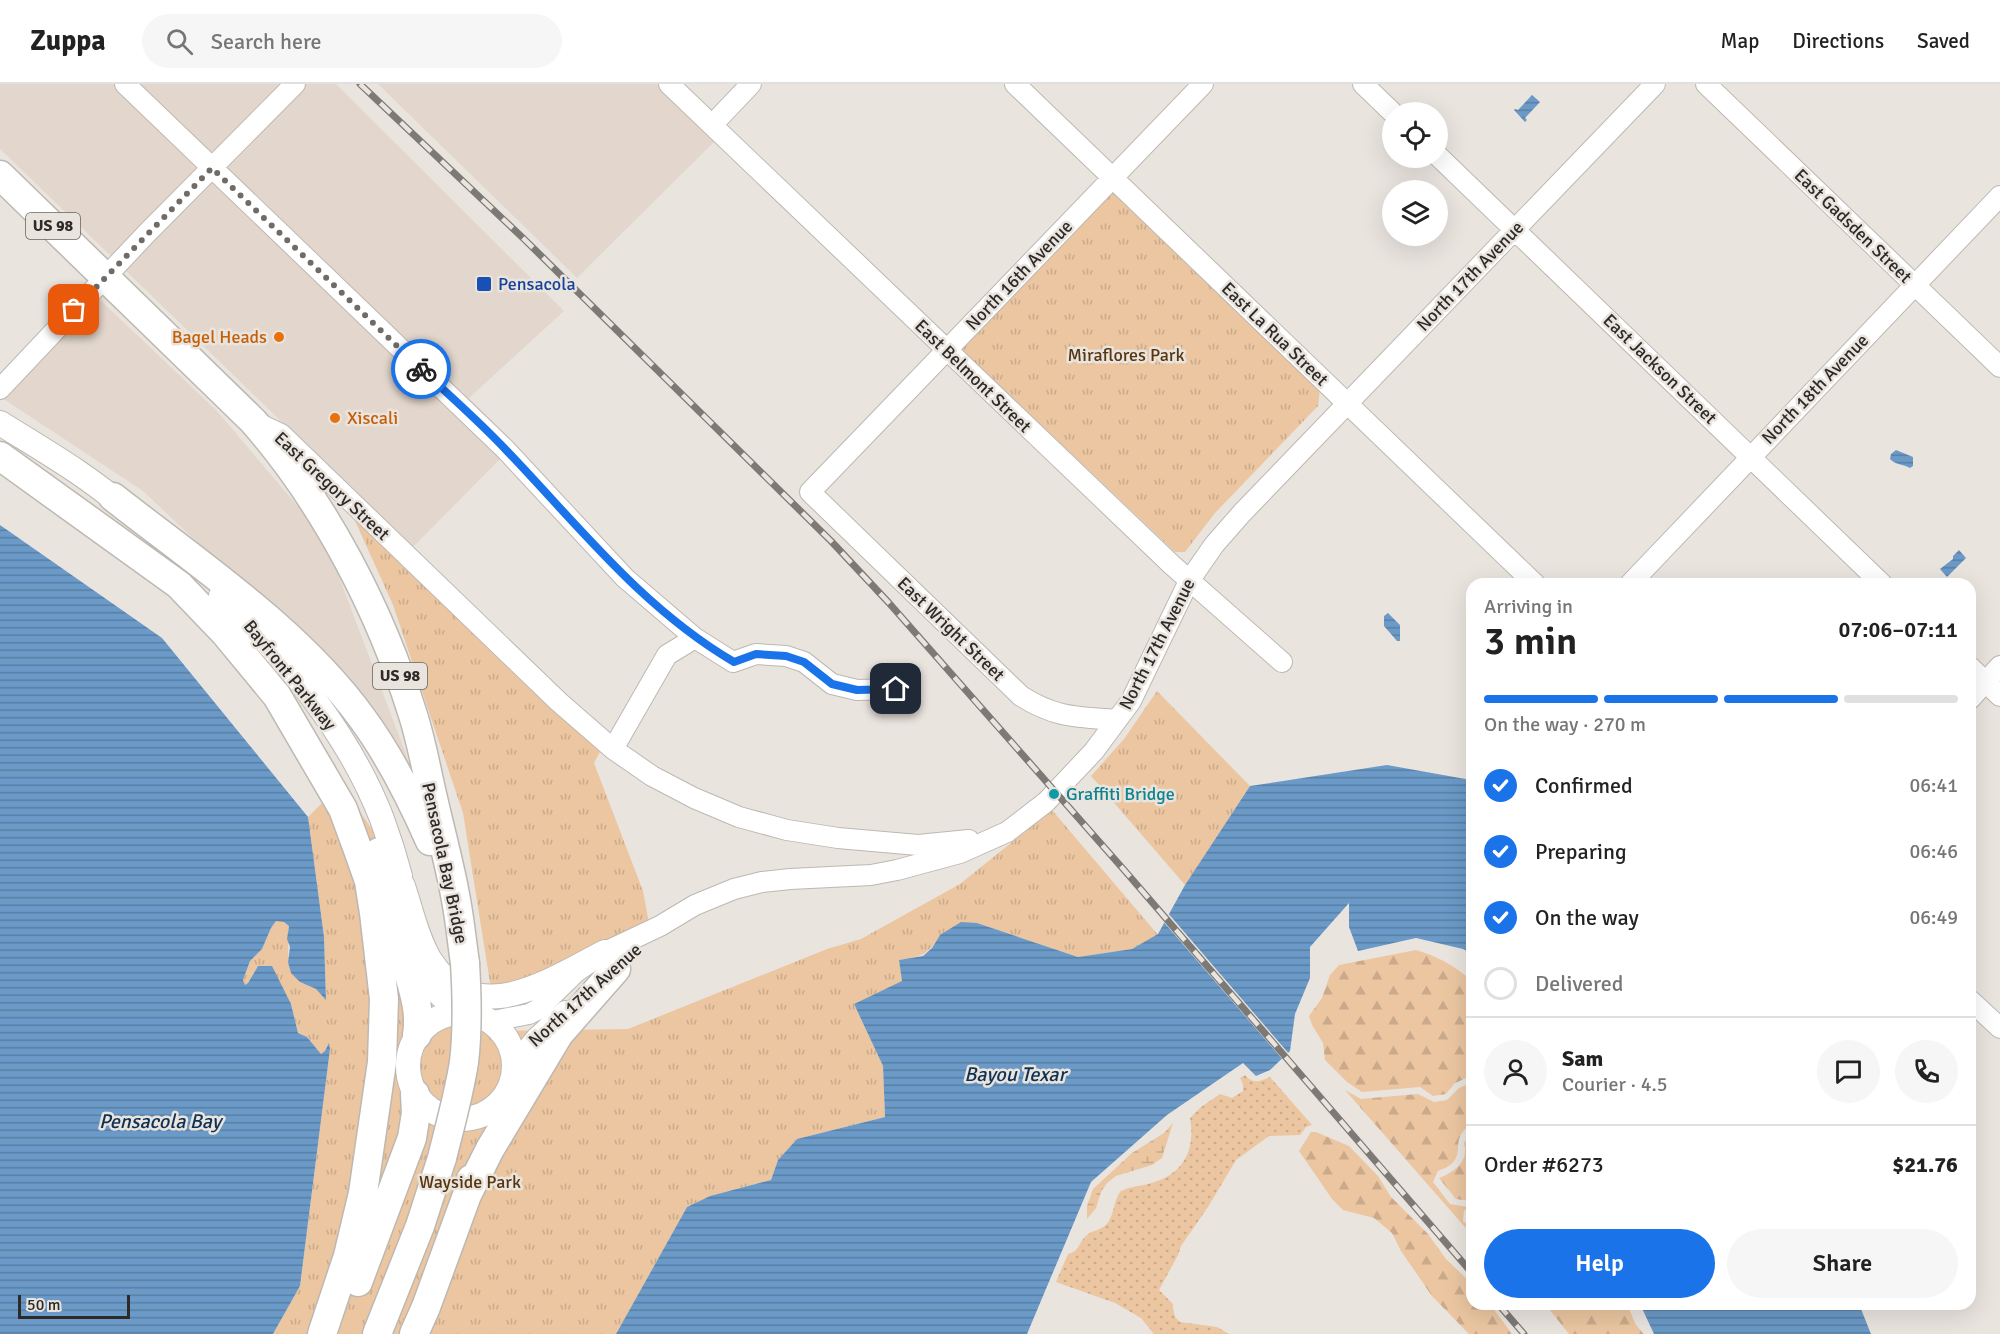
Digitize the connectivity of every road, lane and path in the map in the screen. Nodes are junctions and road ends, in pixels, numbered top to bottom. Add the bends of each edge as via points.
1 (124, 84) edge
2 (295, 84) edge
3 (669, 84) edge
4 (751, 84) edge
5 (1015, 84) edge
6 (1203, 84) edge
7 (1363, 84) edge
8 (1654, 84) edge
9 (1706, 84) edge
10 (1382, 102) edge
11 (712, 125) junction
12 (1448, 166) edge
13 (212, 168) junction
14 (0, 175) edge
15 (1113, 178) junction
16 (2000, 196) edge
17 (1514, 230) junction
18 (106, 277) junction
19 (1914, 285) junction
20 (947, 350) junction
21 (2000, 367) edge
22 (0, 389) edge
23 (1347, 404) junction
24 (253, 421) junction
25 (0, 423) edge
26 (0, 456) edge
27 (1750, 457) junction
28 (810, 492) joint
29 (113, 498) junction
30 (1529, 578) edge
31 (1636, 578) edge
32 (1876, 578) edge
33 (1189, 580) junction
34 (225, 633) junction
35 (695, 638) junction
36 (1282, 662) dead end
37 (2000, 666) edge
38 (1976, 673) edge
39 (1985, 682) junction
40 (896, 689) dead end
41 (1976, 692) edge
42 (2000, 696) edge
43 (1117, 720) junction
44 (613, 748) junction
45 (1007, 832) junction
46 (403, 886) junction
47 (456, 901) junction
48 (610, 960) junction
49 (1976, 1005) edge
50 (462, 1013) junction
51 (488, 1022) junction
52 (2000, 1028) edge
53 (417, 1035) junction
54 (513, 1066) junction
55 (416, 1094) junction
56 (491, 1110) junction
57 (467, 1195) junction
58 (322, 1334) edge
59 (338, 1334) edge
60 (377, 1334) edge
61 (414, 1334) edge

1 - 13 street
2 - 13 street
3 - 11 street, East Belmont Street
4 - 11 street
5 - 15 street, East La Rua Street
6 - 15 street, North 16th Avenue
7 - 10 street
8 - 17 street, North 17th Avenue
9 - 19 street, East Gadsden Street
11 - 20 street, East Belmont Street
12 - 17 street, East Jackson Street
13 - 18 street
13 - 35 street via 505,449 625,578
14 - 18 highway, East Gregory Street / US 98
15 - 20 street, North 16th Avenue
15 - 23 street, East La Rua Street
16 - 19 street, North 18th Avenue
17 - 23 street, North 17th Avenue
17 - 27 street, East Jackson Street
18 - 22 street
18 - 24 highway, East Gregory Street / US 98
19 - 21 street, East Gadsden Street
19 - 27 street, North 18th Avenue
20 - 28 street, North 16th Avenue
20 - 33 street, East Belmont Street
23 - 30 street, East La Rua Street
23 - 33 street, North 17th Avenue via 1242,513
24 - 44 street, East Gregory Street via 281,435 559,702
24 - 47 highway, Pensacola Bay Bridge / US 98 via 318,509 393,658 414,716
25 - 29 main road, Bayfront Parkway
26 - 34 highway via 179,585
27 - 31 street, North 18th Avenue
27 - 32 street, East Jackson Street
28 - 43 street, East Wright Street via 1021,696 1061,715
29 - 46 main road, Bayfront Parkway via 243,616 303,686 363,778 382,818
29 - 47 highway via 255,609 334,684 362,717 391,762
33 - 36 street, East Belmont Street
33 - 43 street, North 17th Avenue via 1131,701
34 - 53 highway via 279,680 321,734 357,796 373,833 393,901 417,1002
34 - 58 highway via 278,696 343,809 369,882 374,914 384,999 382,1062 363,1193 348,1257
35 - 40 street via 734,662 756,654 786,656 804,662 832,684 857,690
35 - 44 street via 667,655
37 - 39 street
38 - 39 street
39 - 41 street
39 - 42 street
43 - 45 street, North 17th Avenue via 1094,752 1046,802
44 - 45 street, East Gregory Street via 652,776 694,798 739,817 787,830 918,845
45 - 48 street, North 17th Avenue via 960,853 897,870 762,882 734,889 695,905
46 - 48 main road via 430,960 462,990 500,997
46 - 50 main road, Bayfront Parkway via 421,967 441,997
47 - 60 highway, Pensacola Bay Bridge / US 98, bridge via 465,963 464,1061 442,1158
48 - 51 street, North 17th Avenue via 576,972 537,1010
48 - 54 street, North 17th Avenue
48 - 57 highway via 554,1042
49 - 52 street
50 - 51 main road
50 - 53 main road via 445,1015
51 - 54 main road via 506,1039
53 - 55 main road via 407,1067
54 - 56 main road via 508,1091
55 - 56 main road via 431,1111 447,1118 465,1120
55 - 59 highway via 412,1138
56 - 57 highway via 476,1141
57 - 61 highway

